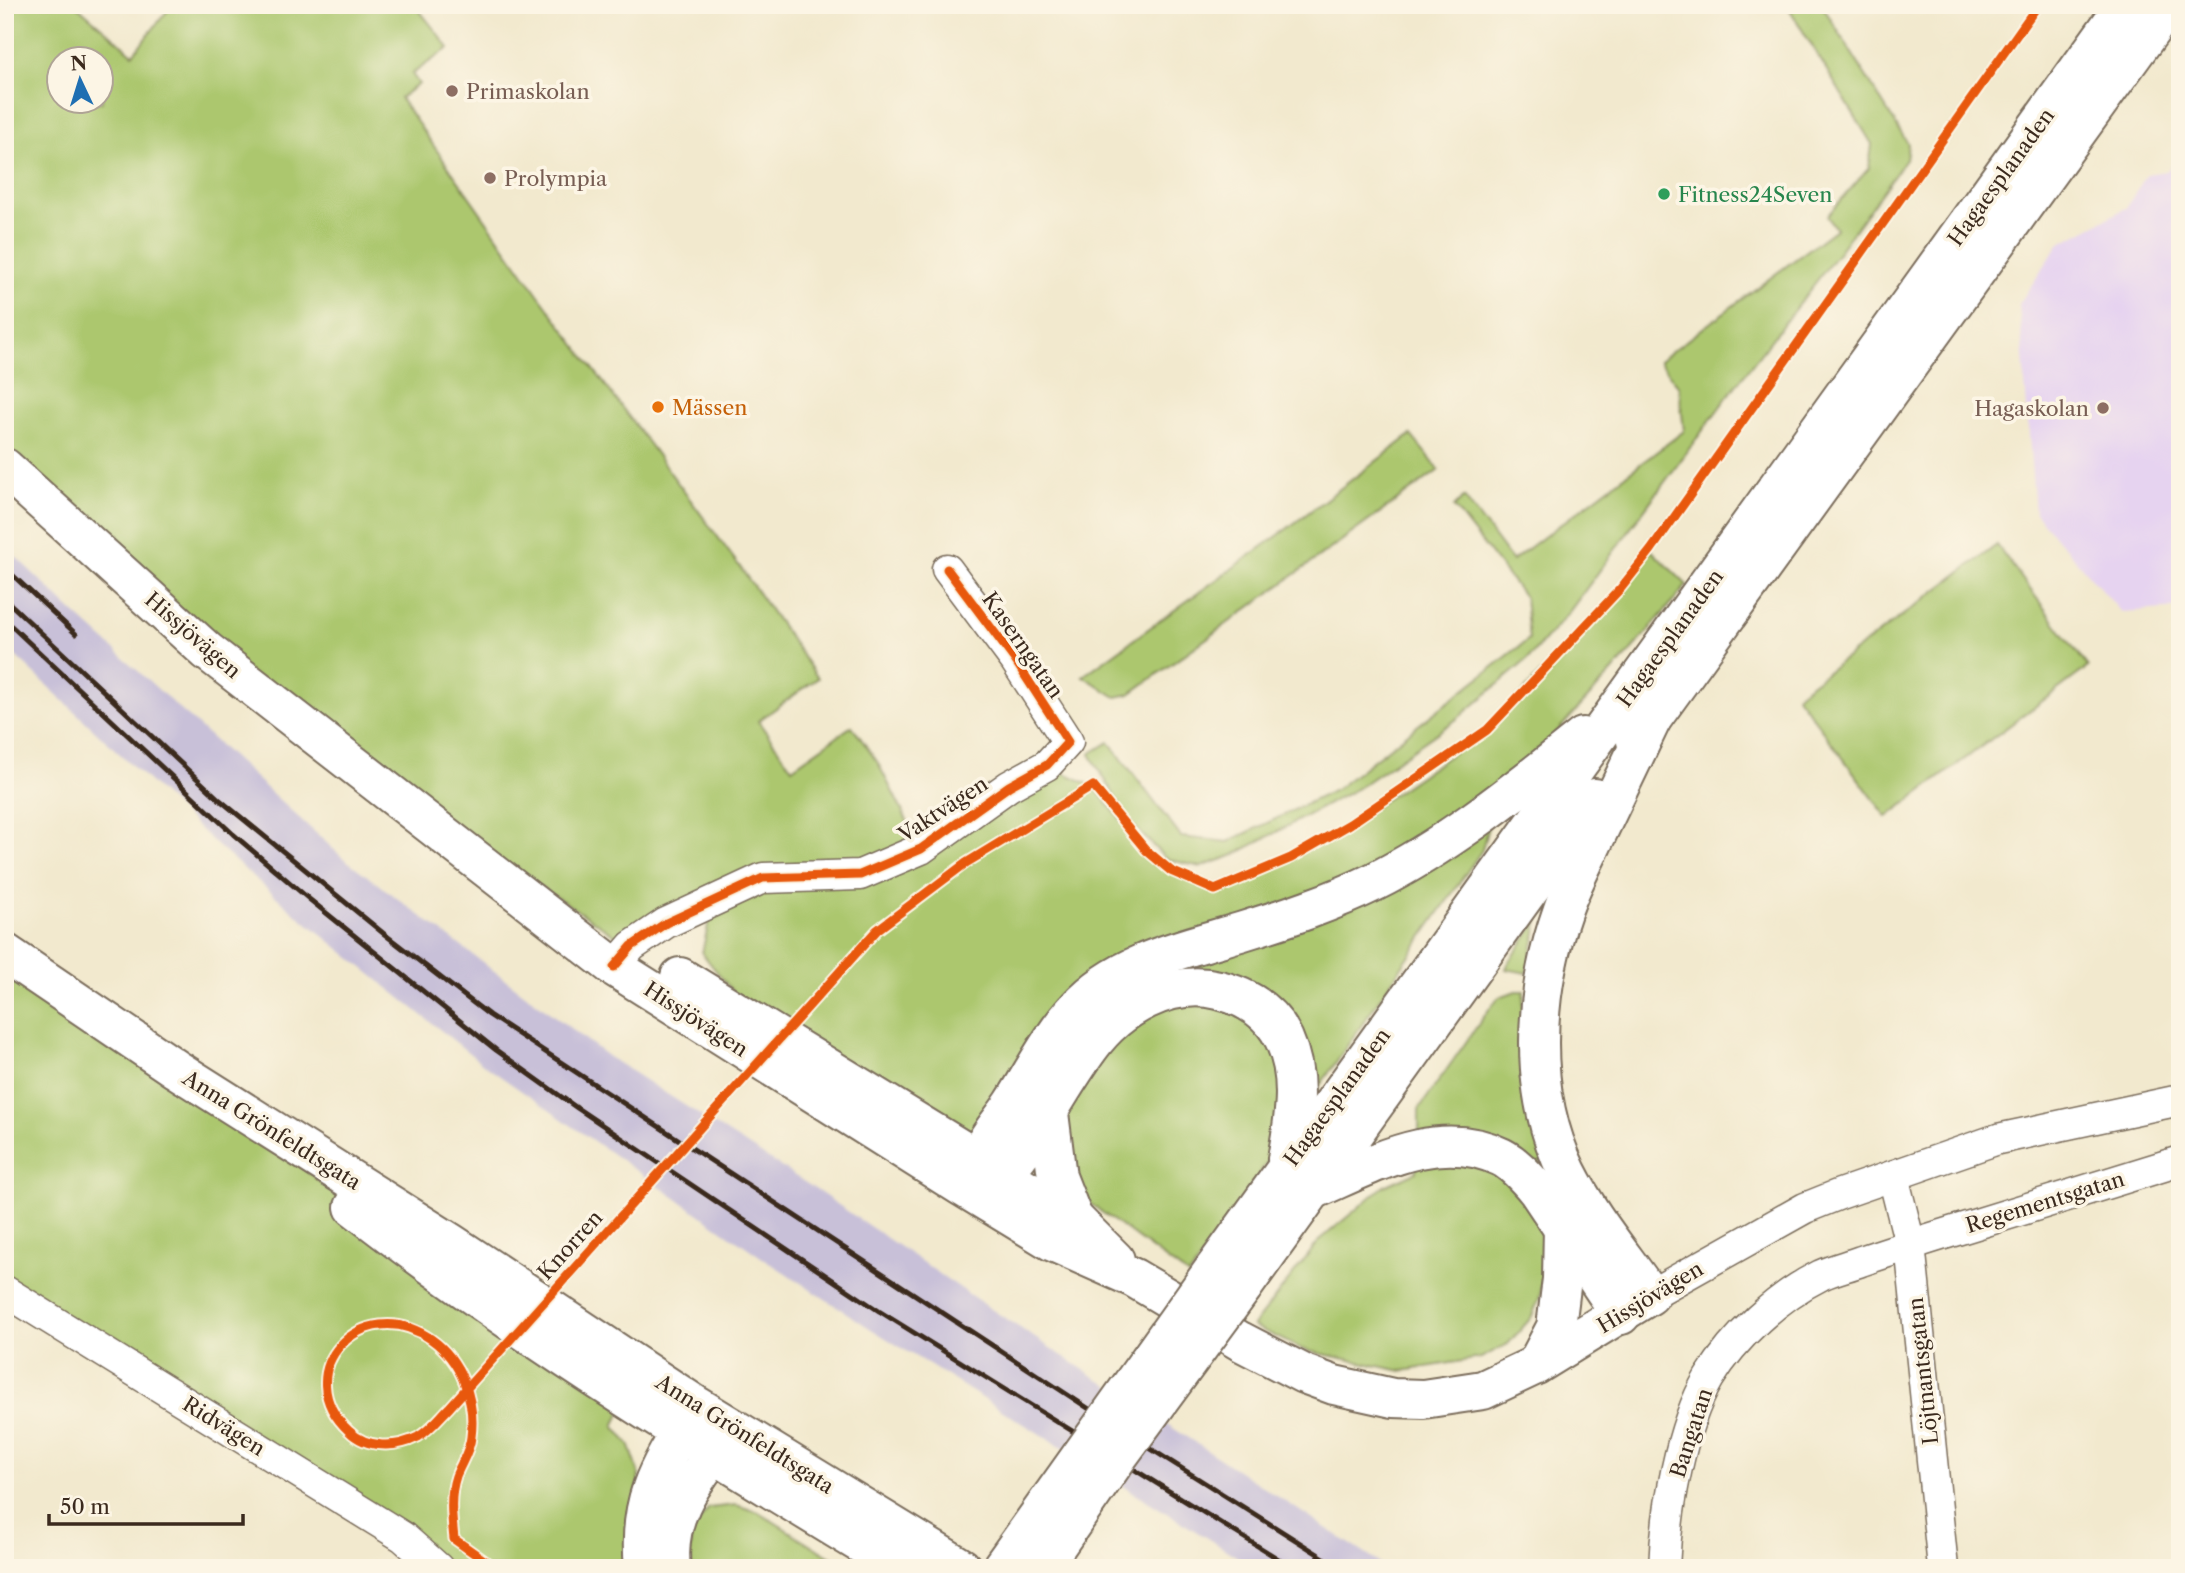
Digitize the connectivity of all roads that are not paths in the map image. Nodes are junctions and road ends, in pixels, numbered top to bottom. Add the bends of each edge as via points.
1 (2125, 5) edge
2 (2169, 5) edge
3 (5, 468) edge
4 (947, 569) dead end
5 (1636, 713) junction
6 (1068, 742) joint
7 (5, 953) edge
8 (623, 957) junction
9 (2180, 1100) edge
10 (1049, 1113) junction
11 (2180, 1161) edge
12 (1893, 1176) junction
13 (1299, 1179) junction
14 (984, 1183) junction
15 (1073, 1218) junction
16 (1563, 1227) junction
17 (1910, 1244) junction
18 (1134, 1278) junction
19 (1228, 1278) junction
20 (5, 1291) edge
21 (1635, 1305) junction
22 (1536, 1365) junction
23 (689, 1419) junction
24 (723, 1441) junction
25 (438, 1568) edge
26 (644, 1568) edge
27 (671, 1568) edge
28 (901, 1568) edge
29 (961, 1568) edge
30 (1001, 1568) edge
31 (1041, 1568) edge
32 (1664, 1568) edge
33 (1943, 1568) edge

1 - 5 main road, Hagaesplanaden
2 - 5 main road, Hagaesplanaden
3 - 8 main road, Hissjövägen via 207,651 388,793
4 - 6 street, Kaserngatan via 1015,660
5 - 13 main road, Hagaesplanaden
5 - 14 main road via 1374,882 1323,905 1160,956 1106,983 1052,1039
5 - 21 main road via 1562,912 1544,986 1539,1067 1543,1099 1566,1170
6 - 8 street, Vaktvägen via 1046,765 921,849 860,875 763,878 666,923
7 - 23 main road, Anna Grönfeldtsgata via 176,1069 432,1268
8 - 14 main road, Hissjövägen
9 - 12 street, Hissjövägen via 1998,1139
10 - 13 main road via 1091,1046 1125,1013 1157,994 1181,987 1219,990 1255,1003 1283,1038 1297,1096
10 - 14 main road
10 - 15 main road via 1057,1177
11 - 17 street, Regementsgatan
12 - 17 street, Löjtnantsgatan
12 - 21 street, Hissjövägen via 1805,1208
13 - 16 main road via 1411,1150 1447,1145 1474,1149 1502,1158 1521,1172
13 - 19 main road, Hagaesplanaden
14 - 15 main road, Hissjövägen
14 - 18 main road, Hissjövägen via 1054,1242
15 - 18 main road, Hissjövägen
16 - 21 main road
16 - 22 main road via 1556,1327
17 - 32 street, Bangatan via 1822,1275 1781,1299 1749,1327 1709,1379 1687,1433 1675,1481
17 - 33 street, Löjtnantsgatan
18 - 22 main road, Hissjövägen via 1304,1374 1365,1393 1423,1399 1454,1396 1483,1390
19 - 30 main road, bridge
19 - 31 main road, bridge via 1120,1454
20 - 25 street, Ridvägen via 403,1537
21 - 22 main road, Hissjövägen
23 - 24 main road, Anna Grönfeldtsgata
23 - 26 main road via 649,1494
24 - 27 main road via 675,1515
24 - 28 main road, Anna Grönfeldtsgata
24 - 29 main road, Anna Grönfeldtsgata

